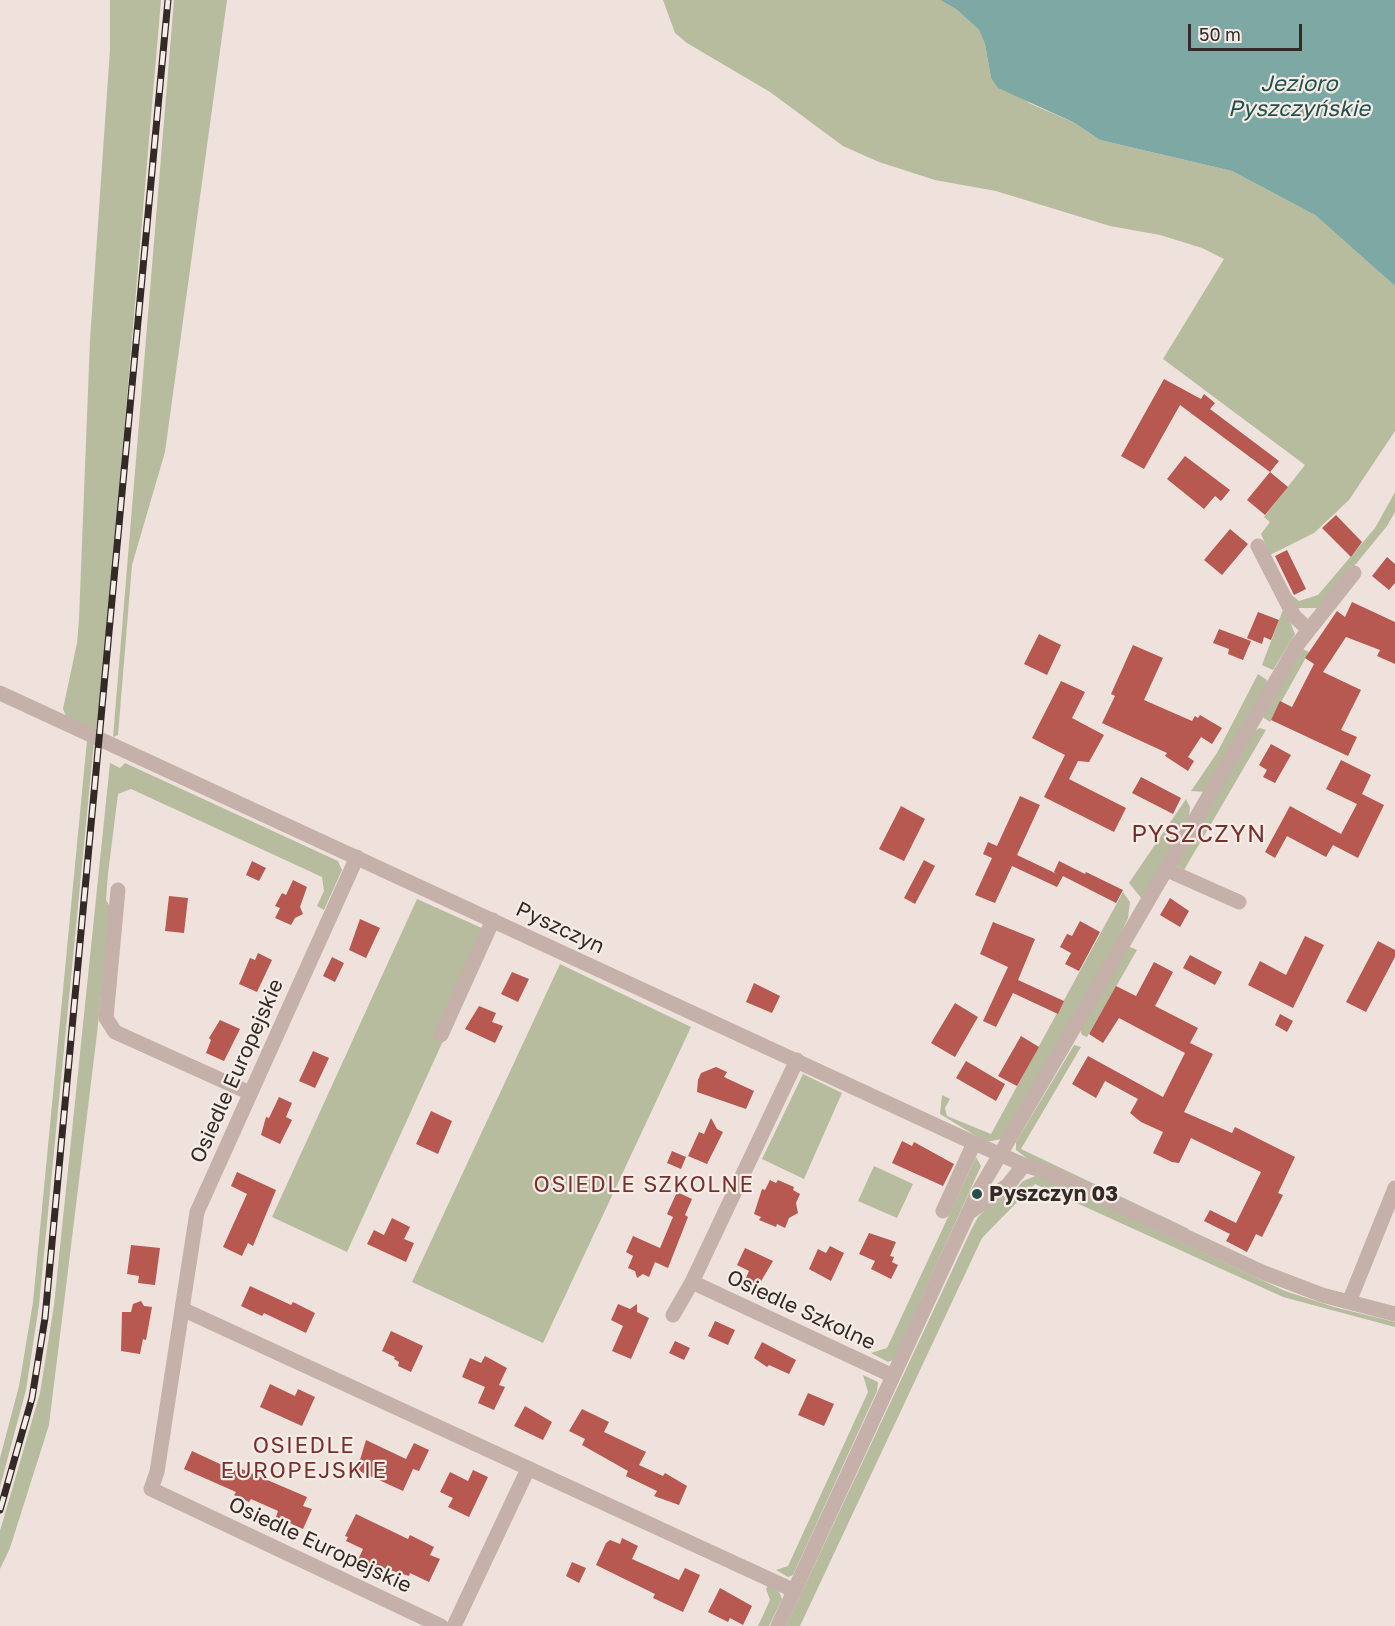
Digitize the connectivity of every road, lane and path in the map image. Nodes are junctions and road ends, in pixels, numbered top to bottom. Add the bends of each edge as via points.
1 (1258, 546) dead end
2 (1354, 573) dead end
3 (1309, 630) junction
4 (0, 693) edge
5 (357, 857) junction
6 (1167, 870) junction
7 (118, 890) dead end
8 (1239, 903) dead end
9 (494, 921) junction
10 (441, 1035) dead end
11 (797, 1060) junction
12 (250, 1093) junction
13 (974, 1143) junction
14 (1001, 1155) junction
15 (1024, 1165) junction
16 (1395, 1188) edge
17 (943, 1211) dead end
18 (969, 1213) junction
19 (692, 1282) junction
20 (1348, 1302) junction
21 (182, 1309) junction
22 (1395, 1314) edge
23 (673, 1315) dead end
24 (893, 1376) junction
25 (528, 1468) junction
26 (795, 1591) junction
27 (441, 1626) edge
28 (454, 1626) edge
29 (778, 1626) edge

1 - 3 street via 1294,616
2 - 3 street
3 - 6 street
4 - 5 street, Pyszczyn
5 - 9 street, Pyszczyn
5 - 12 street, Osiedle Europejskie
6 - 8 street
6 - 14 street
7 - 12 street via 106,1018 115,1032
9 - 10 street
9 - 11 street, Pyszczyn
11 - 13 street, Pyszczyn
11 - 19 street, Osiedle Szkolne
12 - 21 street, Osiedle Europejskie via 197,1212
13 - 14 street, Pyszczyn
13 - 17 street
14 - 15 street, Pyszczyn
14 - 18 street
15 - 18 street via 1008,1185
15 - 20 street, Pyszczyn via 1045,1171 1262,1272
16 - 20 street
18 - 24 street
19 - 23 street, Osiedle Szkolne
19 - 24 street, Osiedle Szkolne
20 - 22 street, Pyszczyn
21 - 25 street
21 - 27 street, Osiedle Europejskie via 157,1472 151,1489
24 - 26 street
25 - 26 street
25 - 28 street
26 - 29 street

